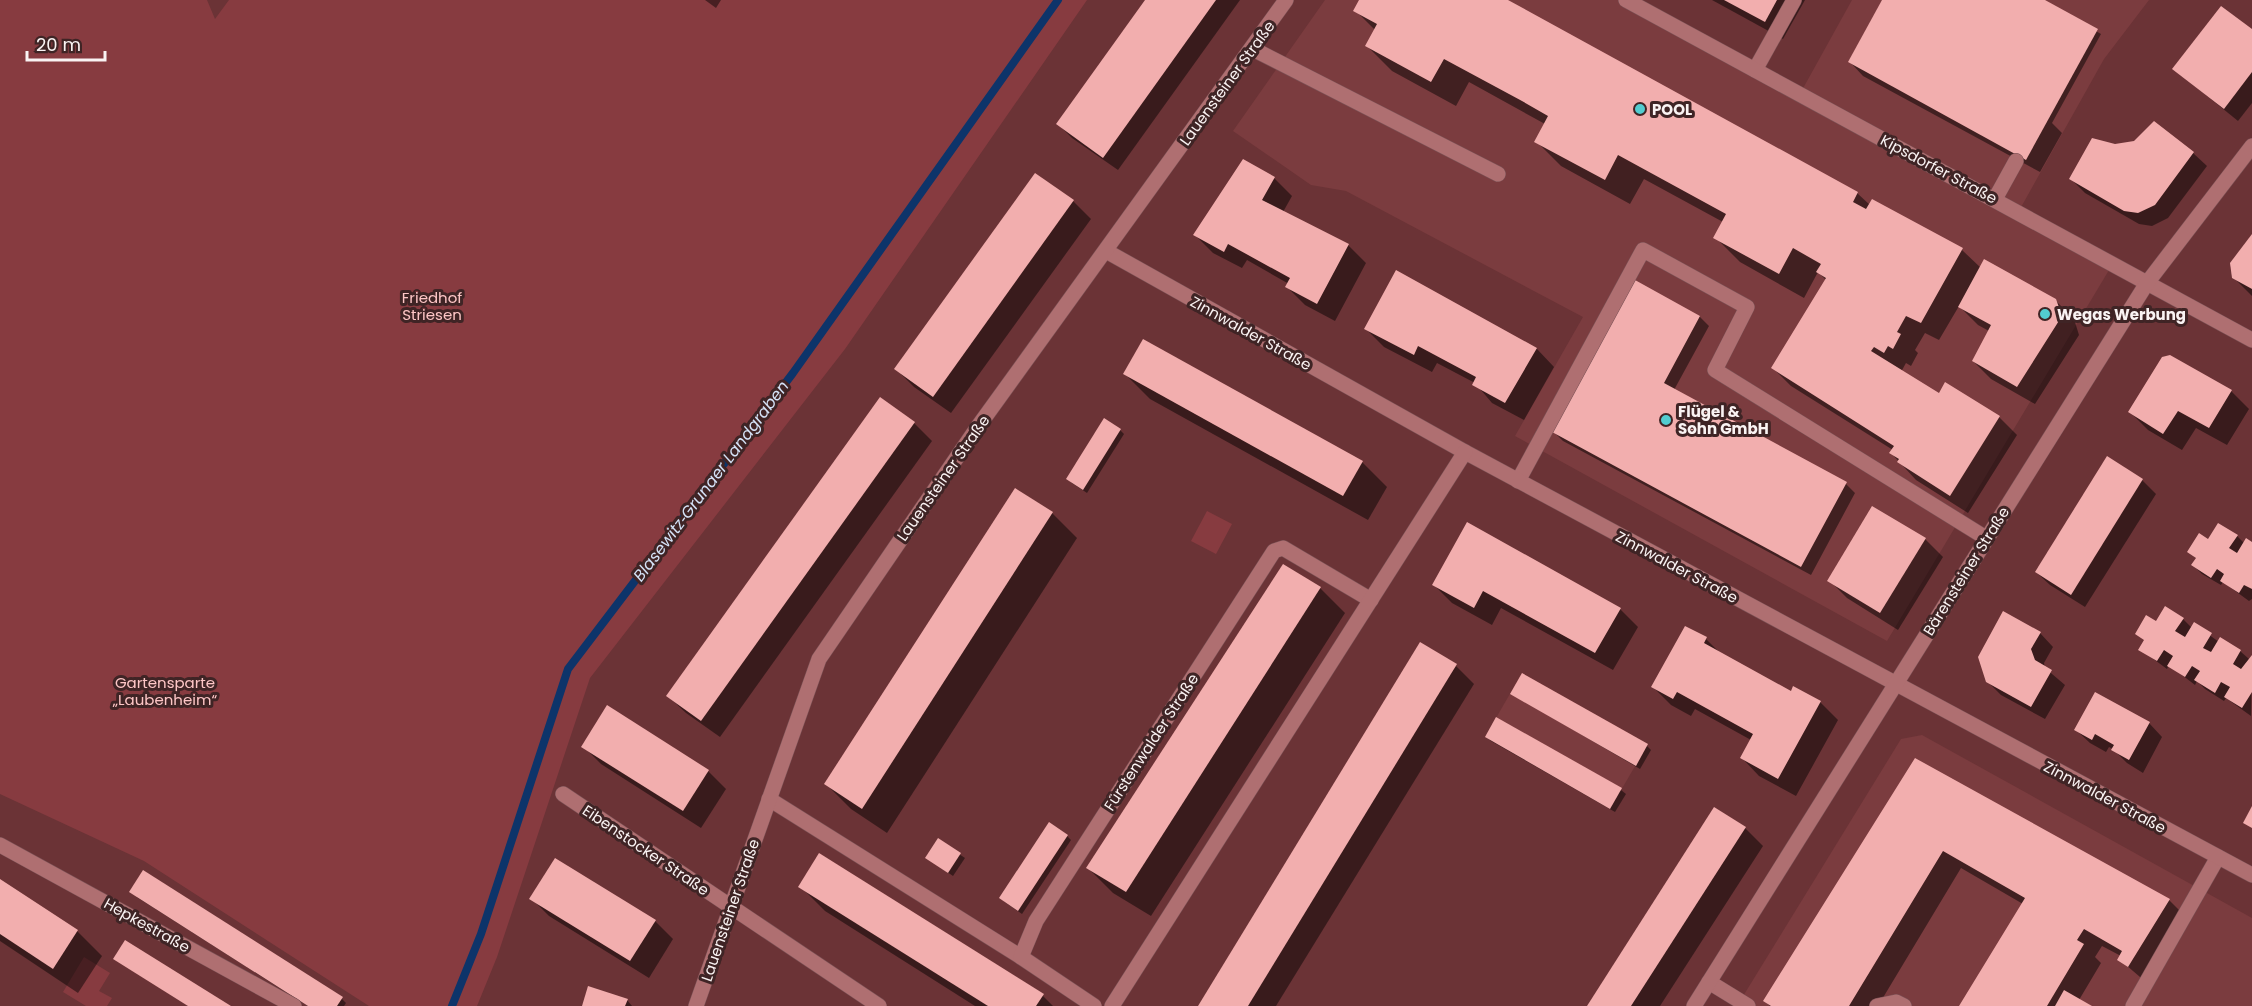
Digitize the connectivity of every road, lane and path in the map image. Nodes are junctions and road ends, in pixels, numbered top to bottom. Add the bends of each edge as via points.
1 (1286, 0) edge
2 (1626, 0) edge
3 (1794, 0) edge
4 (1253, 49) junction
5 (1755, 70) junction
6 (2252, 146) edge
7 (2016, 161) dead end
8 (1498, 174) dead end
9 (1995, 199) junction
10 (1106, 251) junction
11 (2147, 283) junction
12 (2252, 340) edge
13 (1465, 452) junction
14 (1518, 481) junction
15 (1986, 538) junction
16 (1371, 600) junction
17 (1895, 685) junction
18 (563, 794) dead end
19 (769, 799) junction
20 (0, 845) edge
21 (2218, 857) junction
22 (2252, 875) edge
23 (730, 907) junction
24 (1021, 957) junction
25 (1709, 982) junction
26 (294, 1006) edge
27 (696, 1006) edge
28 (879, 1006) edge
29 (1094, 1006) edge
30 (1112, 1006) edge
31 (1694, 1006) edge
32 (1748, 1006) edge
33 (1877, 1006) edge
34 (1904, 1006) edge
35 (2133, 1006) edge

1 - 4 street, Lauensteiner Straße
2 - 5 street, Kipsdorfer Straße
3 - 5 street
4 - 8 street
4 - 10 street, Lauensteiner Straße
5 - 9 street, Kipsdorfer Straße
6 - 11 street, Bärensteiner Straße
7 - 9 street
9 - 11 street, Kipsdorfer Straße
10 - 13 street, Zinnwalder Straße
10 - 19 street, Lauensteiner Straße via 977,428 819,659
11 - 12 street, Kipsdorfer Straße
11 - 15 street, Bärensteiner Straße
13 - 14 street, Zinnwalder Straße
13 - 16 street
14 - 15 street via 1643,250 1747,307 1715,370
14 - 17 street, Zinnwalder Straße
15 - 17 street, Bärensteiner Straße
16 - 24 street, Fürstenwalder Straße via 1283,548 1274,551 1036,921
16 - 30 street
17 - 21 street, Zinnwalder Straße
17 - 25 street, Bärensteiner Straße
18 - 23 street, Eibenstocker Straße
19 - 23 street, Lauensteiner Straße
19 - 24 street
20 - 26 street, Hepkestraße
21 - 22 street, Zinnwalder Straße
21 - 35 street
23 - 27 street, Lauensteiner Straße
23 - 28 street, Eibenstocker Straße
24 - 29 street
25 - 31 street, Bärensteiner Straße
25 - 32 street
33 - 34 street via 1896,1002

